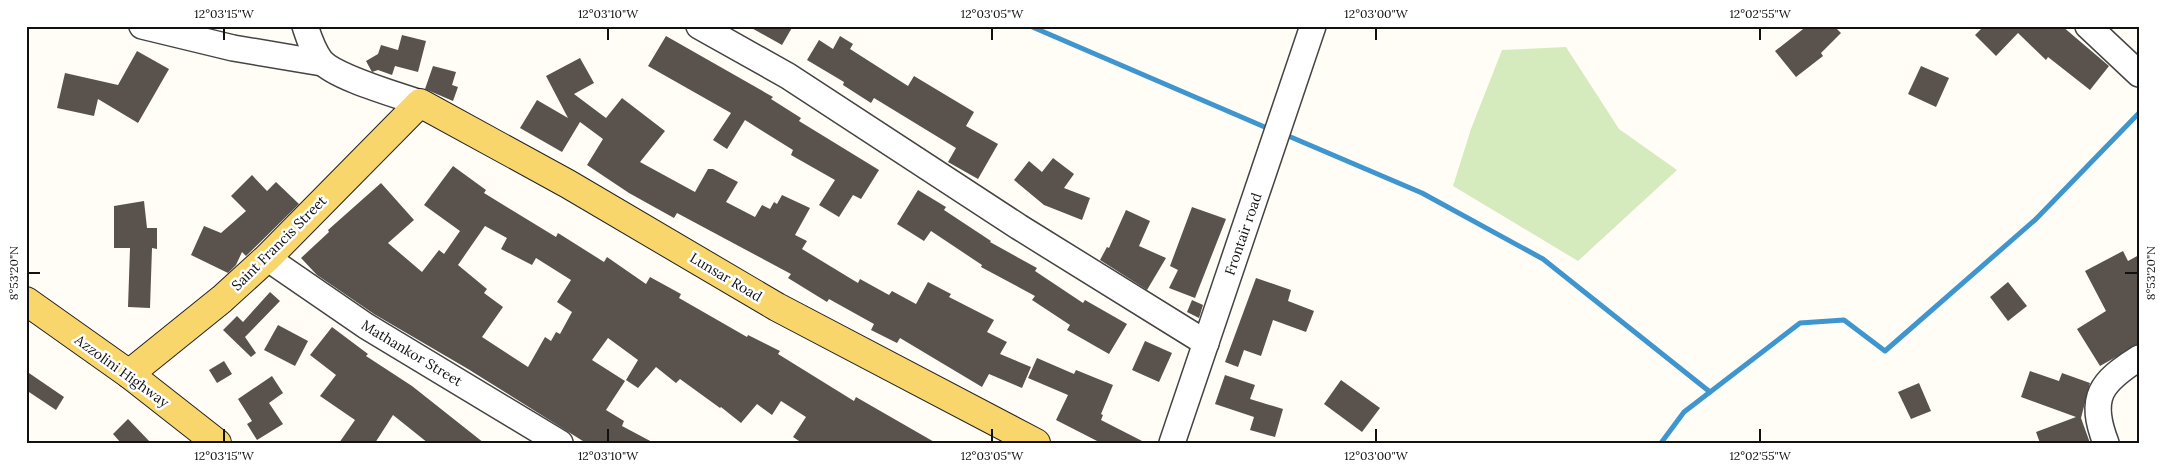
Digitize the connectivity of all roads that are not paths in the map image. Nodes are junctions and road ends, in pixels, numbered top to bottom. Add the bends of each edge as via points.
1 (142, 26) edge
2 (305, 26) edge
3 (699, 26) edge
4 (1314, 26) edge
5 (2088, 26) edge
6 (322, 63) junction
7 (2139, 74) edge
8 (420, 103) junction
9 (267, 258) junction
10 (26, 301) edge
11 (1206, 343) junction
12 (2139, 358) edge
13 (130, 374) junction
14 (217, 443) edge
15 (560, 443) edge
16 (1036, 443) edge
17 (1172, 443) edge
18 (2106, 443) edge

1 - 6 street via 233,48
2 - 6 street
3 - 11 street via 788,76 1019,228
4 - 11 street, Frontair road
5 - 7 street
6 - 8 street
8 - 9 main road, Saint Francis Street
8 - 16 main road, Lunsar Road via 568,184 777,307
9 - 13 main road, Saint Francis Street
9 - 15 street, Mathankor Street via 366,326
10 - 13 main road, Azzolini Highway
11 - 17 street, Frontair road
12 - 18 street via 2115,373 2102,387 2098,417
13 - 14 main road, Azzolini Highway

